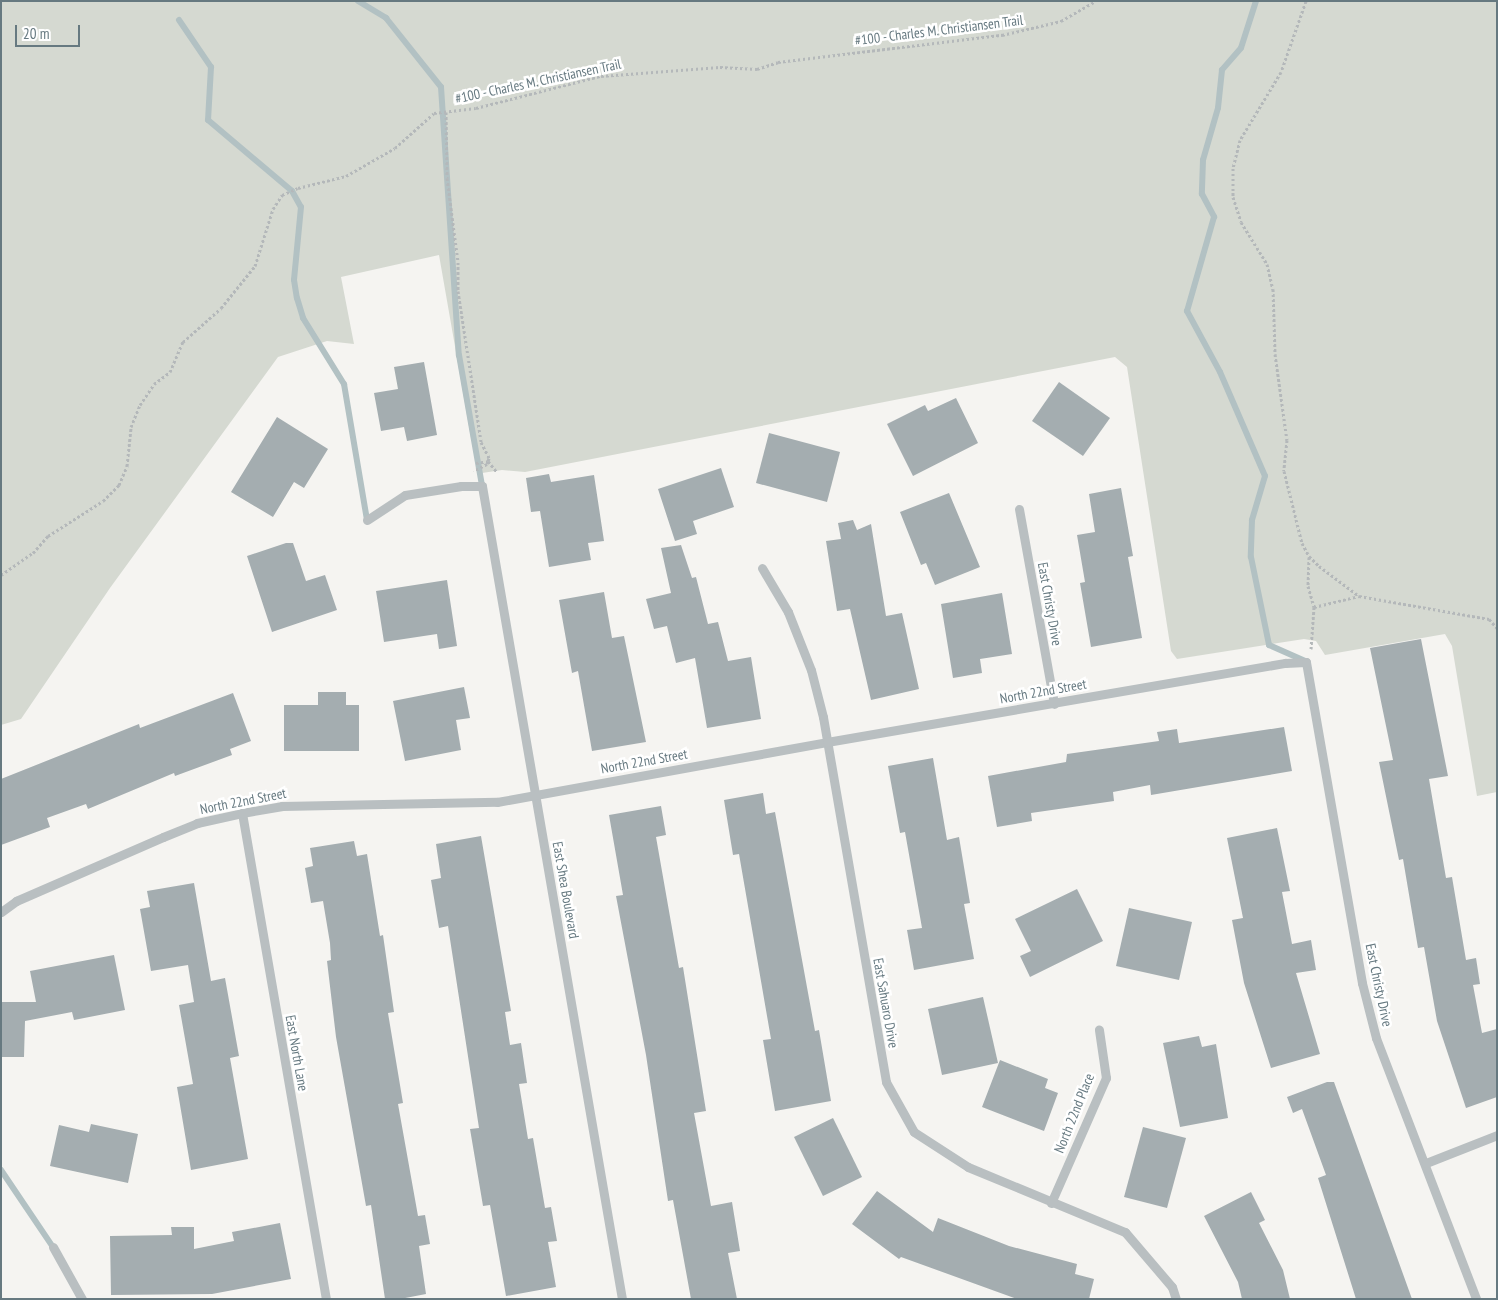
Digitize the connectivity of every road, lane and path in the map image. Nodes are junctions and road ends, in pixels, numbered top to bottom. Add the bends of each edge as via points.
1 (1095, 1) edge
2 (1306, 1) edge
3 (446, 112) junction
4 (488, 461) junction
5 (476, 462) dead end
6 (497, 472) dead end
7 (471, 485) junction
8 (1019, 509) dead end
9 (367, 520) dead end
10 (1309, 556) junction
11 (762, 568) dead end
12 (1, 575) edge
13 (1358, 596) junction
14 (1314, 607) junction
15 (1497, 628) edge
16 (1306, 662) junction
17 (1054, 704) junction
18 (827, 742) junction
19 (536, 795) junction
20 (242, 812) junction
21 (1, 912) edge
22 (1099, 1030) dead end
23 (1497, 1135) edge
24 (1426, 1163) junction
25 (1051, 1203) junction
26 (53, 1247) dead end
27 (82, 1299) edge
28 (326, 1299) edge
29 (622, 1299) edge
30 (1176, 1299) edge
31 (1476, 1299) edge

1 - 3 path, #100 - Charles M. Christiansen Trail via 1061,20 1002,35 778,62 757,69 720,67 601,76 476,108
2 - 10 path via 1281,72 1240,140 1233,168 1233,197 1242,222 1267,264 1273,289 1275,354 1287,440 1284,470 1302,543
3 - 4 path via 447,178 458,262 458,291 469,376
3 - 12 path, #100 - Charles M. Christiansen Trail via 434,113 395,148 346,176 282,195 273,209 255,266 221,308 183,342 170,372 154,384 140,405 131,427 127,466 119,485 103,501 48,536 33,553
4 - 5 path
4 - 6 path
4 - 7 path via 469,475
7 - 9 street via 405,495
7 - 19 street, East Shea Boulevard via 482,486
8 - 17 street, East Christy Drive
10 - 13 path
10 - 14 path via 1308,586
11 - 18 street, East Sahuaro Drive via 788,612 811,670
13 - 14 path
13 - 15 path via 1489,619
14 - 16 path via 1312,646
16 - 17 street, North 22nd Street
16 - 24 street, East Christy Drive via 1362,983 1376,1038
17 - 18 street, North 22nd Street
18 - 19 street, North 22nd Street
18 - 25 street, East Sahuaro Drive via 886,1082 914,1132 968,1167
19 - 20 street, North 22nd Street via 497,802 282,806
19 - 29 street, East Shea Boulevard
20 - 21 street, North 22nd Street via 163,837 16,901
20 - 28 street, East North Lane
22 - 25 street, North 22nd Place via 1106,1078
23 - 24 street
24 - 31 street, East Christy Drive
25 - 30 street, East Sahuaro Drive via 1125,1232 1172,1286
26 - 27 street

